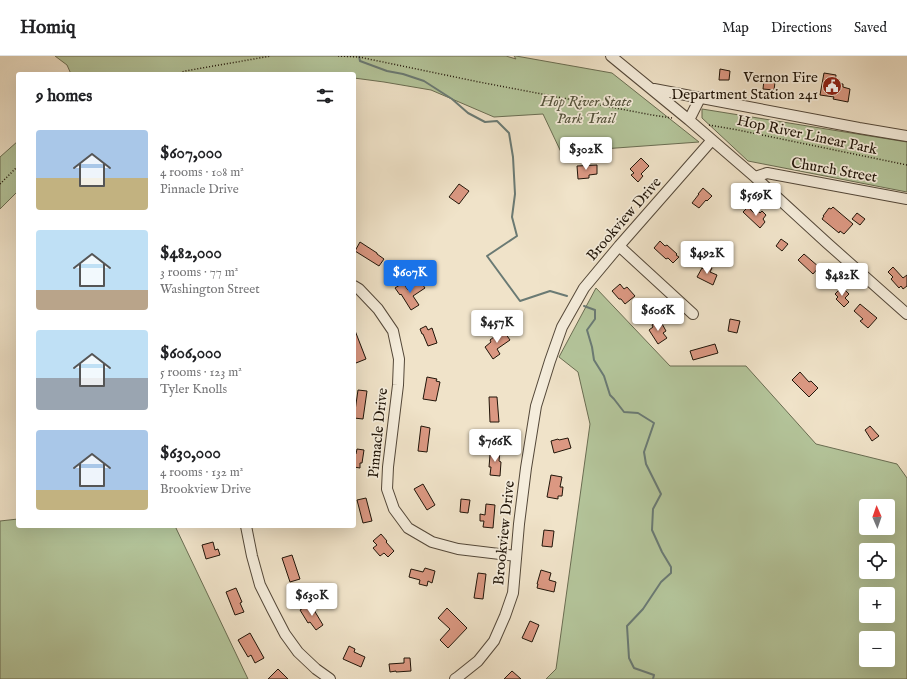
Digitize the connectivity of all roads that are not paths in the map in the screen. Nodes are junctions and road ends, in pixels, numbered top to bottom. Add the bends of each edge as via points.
1 (611, 56) edge
2 (652, 89) junction
3 (700, 98) junction
4 (689, 120) junction
5 (907, 136) edge
6 (712, 140) junction
7 (755, 177) junction
8 (907, 199) edge
9 (619, 246) junction
10 (356, 287) edge
11 (693, 314) dead end
12 (907, 314) edge
13 (246, 528) edge
14 (516, 556) junction
15 (330, 679) edge
16 (455, 679) edge

1 - 2 street
2 - 3 street
2 - 4 street
3 - 4 street
3 - 5 street
4 - 6 street
6 - 7 street
6 - 9 street, Brookview Drive
7 - 8 street, Church Street via 767,173
7 - 12 street
9 - 11 street
9 - 14 street, Brookview Drive via 584,288 562,327 550,361 536,406
10 - 14 street, Pinnacle Drive via 378,309 393,331 399,359 387,490 394,509 408,528 432,542 458,549
13 - 15 street via 260,585 285,634 298,652
14 - 16 street, Brookview Drive via 512,593 494,641 478,661

